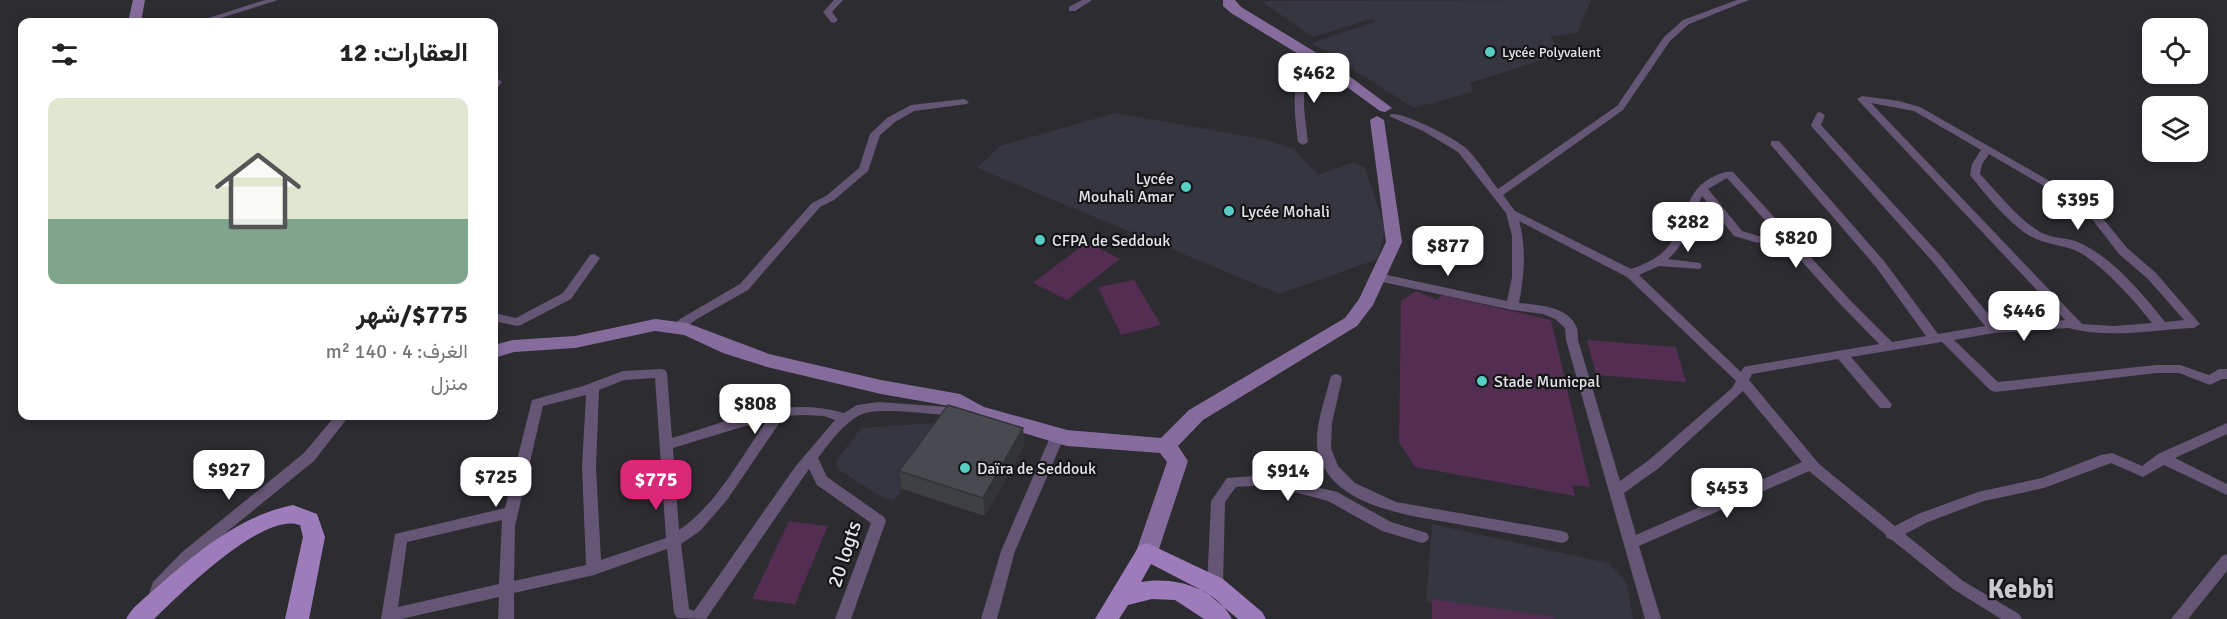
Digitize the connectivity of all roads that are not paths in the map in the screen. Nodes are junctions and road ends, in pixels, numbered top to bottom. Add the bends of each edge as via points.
1 (139, 0) edge
2 (274, 0) edge
3 (839, 0) edge
4 (1088, 0) edge
5 (1229, 0) edge
6 (1745, 0) edge
7 (1072, 9) dead end
8 (136, 18) edge
9 (213, 18) edge
10 (834, 21) dead end
11 (1320, 61) junction
12 (964, 102) dead end
13 (1380, 110) junction
14 (1820, 115) dead end
15 (1303, 142) dead end
16 (1775, 143) dead end
17 (1987, 149) junction
18 (1702, 189) junction
19 (1496, 195) junction
20 (1511, 213) junction
21 (1758, 239) dead end
22 (594, 258) dead end
23 (1659, 262) junction
24 (1696, 266) dead end
25 (1631, 274) junction
26 (1378, 277) junction
27 (1512, 306) junction
28 (498, 318) edge
29 (2160, 324) junction
30 (676, 328) junction
31 (2079, 328) junction
32 (1994, 329) junction
33 (1939, 338) junction
34 (1889, 346) junction
35 (498, 351) edge
36 (1841, 354) junction
37 (2227, 374) edge
38 (1336, 379) dead end
39 (1744, 382) junction
40 (593, 387) junction
41 (1885, 405) dead end
42 (977, 412) junction
43 (779, 413) junction
44 (846, 418) junction
45 (339, 420) edge
46 (2227, 428) edge
47 (1058, 435) junction
48 (668, 444) junction
49 (1166, 446) junction
50 (811, 458) junction
51 (2163, 458) junction
52 (1811, 464) junction
53 (2227, 490) edge
54 (1615, 492) junction
55 (1369, 498) junction
56 (512, 512) junction
57 (1366, 515) junction
58 (1892, 534) junction
59 (1422, 537) dead end
60 (1562, 537) dead end
61 (673, 541) junction
62 (1630, 544) junction
63 (1147, 552) junction
64 (2227, 560) edge
65 (594, 569) junction
66 (1215, 586) junction
67 (507, 588) junction
68 (1121, 597) junction
69 (146, 612) edge
70 (389, 617) edge
71 (297, 619) edge
72 (506, 619) edge
73 (696, 619) edge
74 (843, 619) edge
75 (989, 619) edge
76 (1107, 619) edge
77 (1220, 619) edge
78 (1254, 619) edge
79 (1653, 619) edge
80 (2014, 619) edge
81 (2179, 619) edge

1 - 8 street
2 - 9 street
3 - 10 street via 827,12
4 - 7 street
5 - 11 street via 1236,10
6 - 19 street via 1686,22 1668,39 1620,108
11 - 13 street
11 - 15 street via 1312,65 1300,83
12 - 30 street via 911,108 883,127 876,134 864,169 816,205 744,287 694,313
13 - 19 street via 1457,145
13 - 26 street via 1394,242
14 - 32 street via 1816,125 1937,259
16 - 33 street
17 - 29 street via 1975,175 2036,235 2075,245 2095,260 2137,295
17 - 29 street via 2096,216 2123,251 2152,276 2194,324
17 - 31 street via 1917,109 1862,99
18 - 21 street via 1738,234
18 - 23 street via 1676,244
18 - 34 street via 1709,180 1729,174
19 - 20 street
20 - 25 street
20 - 27 street via 1518,236 1518,277
22 - 28 street via 567,296 517,322
23 - 24 street
23 - 25 street
25 - 39 street
26 - 27 street
26 - 49 street via 1351,322 1196,415
27 - 54 street via 1545,310 1559,315 1571,327
29 - 31 street via 2112,330
30 - 35 street via 655,325 575,342 513,346
30 - 42 street via 767,360 960,401
31 - 32 street via 2068,324
32 - 33 street
33 - 34 street
33 - 37 street via 1995,387 2156,369 2180,369 2210,380
34 - 36 street
36 - 39 street via 1748,370
36 - 41 street
38 - 55 street via 1324,446 1328,465 1343,481
39 - 52 street
39 - 54 street via 1654,464
40 - 48 street via 622,376 661,372
40 - 56 street via 537,403
40 - 65 street via 589,467
42 - 44 street via 856,410
42 - 47 street
43 - 44 street via 805,408
43 - 48 street
43 - 61 street via 722,496 695,527
44 - 50 street
45 - 69 street via 309,457 186,557 158,586
46 - 51 street
47 - 49 street
47 - 75 street via 1008,550
48 - 61 street
49 - 63 street via 1178,461
50 - 73 street
50 - 74 street, 20 logts via 822,481 879,520
51 - 53 street
51 - 58 street via 2143,472 2112,458 2101,460 2044,483 1983,496
52 - 58 street
52 - 62 street
54 - 62 street
55 - 57 street
55 - 60 street via 1395,507
56 - 67 street via 508,526
56 - 70 street via 400,538
57 - 59 street via 1387,528
57 - 66 street via 1332,496 1268,480 1232,482 1218,501
58 - 80 street via 1958,585
61 - 65 street
61 - 73 street via 682,613
62 - 79 street
63 - 66 main road
63 - 68 main road
64 - 81 street
65 - 67 street
66 - 78 main road
67 - 70 street
67 - 72 street
68 - 76 main road
68 - 77 main road via 1157,587 1171,588 1196,598
69 - 71 main road via 248,528 274,516 294,513 309,520 314,537

